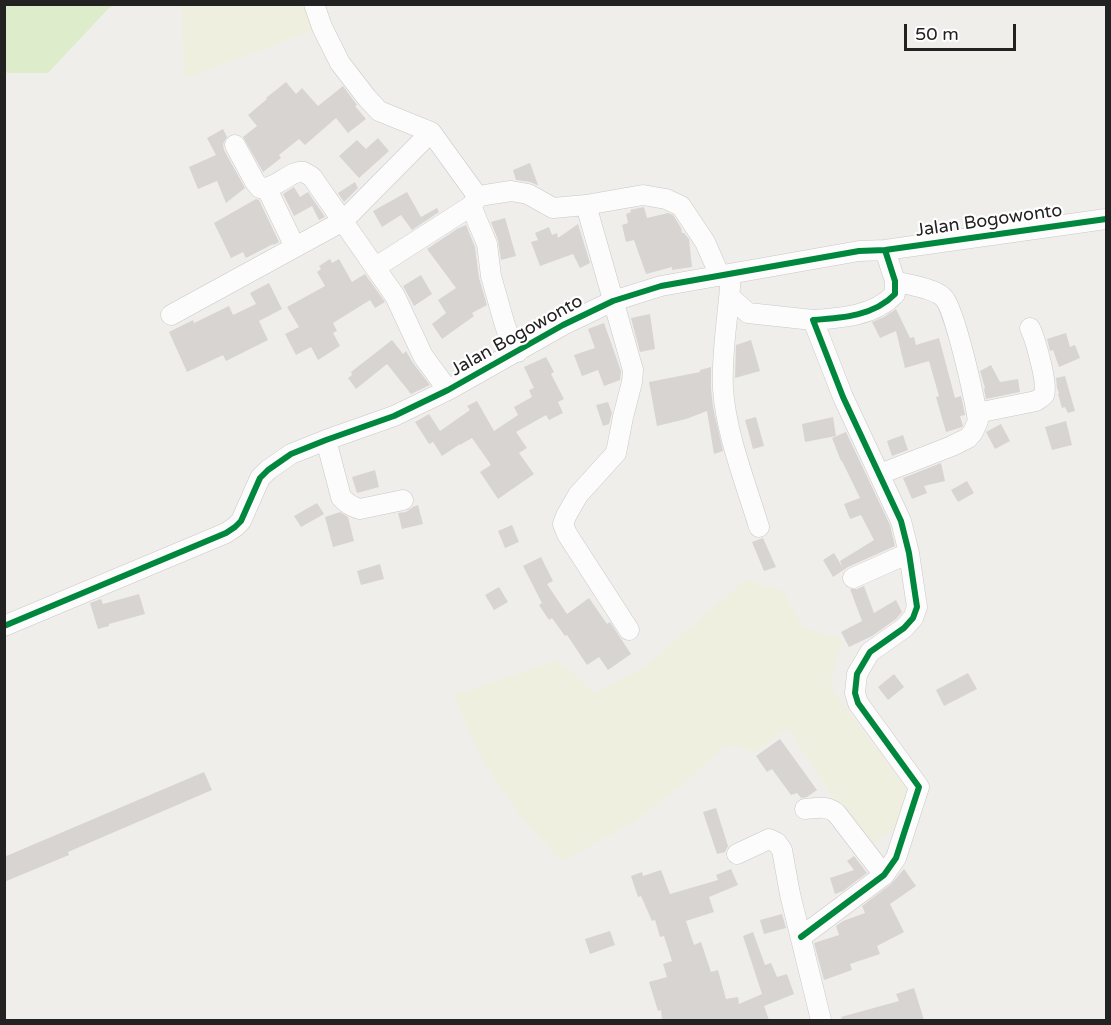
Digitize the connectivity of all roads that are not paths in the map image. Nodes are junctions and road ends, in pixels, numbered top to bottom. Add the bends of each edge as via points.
1 (314, 4) edge
2 (431, 132) junction
3 (235, 145) dead end
4 (267, 189) junction
5 (474, 202) junction
6 (586, 205) junction
7 (1107, 219) edge
8 (343, 221) junction
9 (295, 248) junction
10 (885, 250) junction
11 (376, 267) junction
12 (725, 275) junction
13 (895, 281) junction
14 (730, 297) junction
15 (613, 301) junction
16 (171, 315) dead end
17 (813, 320) junction
18 (1030, 328) dead end
19 (518, 352) junction
20 (448, 390) junction
21 (977, 413) junction
22 (326, 440) junction
23 (880, 474) junction
24 (403, 500) dead end
25 (759, 527) dead end
26 (909, 553) junction
27 (854, 578) dead end
28 (4, 626) edge
29 (629, 630) dead end
30 (805, 809) dead end
31 (738, 854) dead end
32 (884, 875) junction
33 (801, 937) junction
34 (821, 1020) edge

1 - 2 street via 340,63 367,98 379,111
2 - 5 street
2 - 8 street
3 - 4 street via 255,182
4 - 8 street via 304,173 312,177
4 - 9 street
5 - 6 street via 485,195 511,191 528,194 553,208
5 - 11 street
5 - 19 street via 504,322
6 - 12 street via 643,195 666,198 681,206
6 - 15 street
7 - 10 street, Jalan Bogowonto
8 - 9 street
8 - 11 street
9 - 16 street
10 - 12 street, Jalan Bogowonto via 859,251
10 - 13 street
11 - 20 street via 395,296 423,356
12 - 14 street
12 - 15 street, Jalan Bogowonto via 661,285
13 - 17 street via 895,294 879,307 847,317
13 - 21 street via 944,298 954,321
14 - 17 street via 748,313
14 - 25 street via 723,390 729,428
15 - 19 street, Jalan Bogowonto
15 - 29 street via 633,370 632,382 616,453 578,495 564,524
17 - 23 street via 843,397
18 - 21 street via 1046,390 1044,396
19 - 20 street, Jalan Bogowonto
20 - 22 street, Jalan Bogowonto via 394,416
21 - 23 street via 978,421 968,438
22 - 24 street via 345,502 360,509
22 - 28 street, Jalan Bogowonto via 291,454 268,470 235,527
23 - 26 street via 901,521
26 - 27 street
26 - 32 street via 917,607 913,618 870,652 857,674 855,693 858,703 919,787 897,858
30 - 32 street via 832,809
31 - 33 street via 769,839 777,843 782,850
32 - 33 street
33 - 34 street

